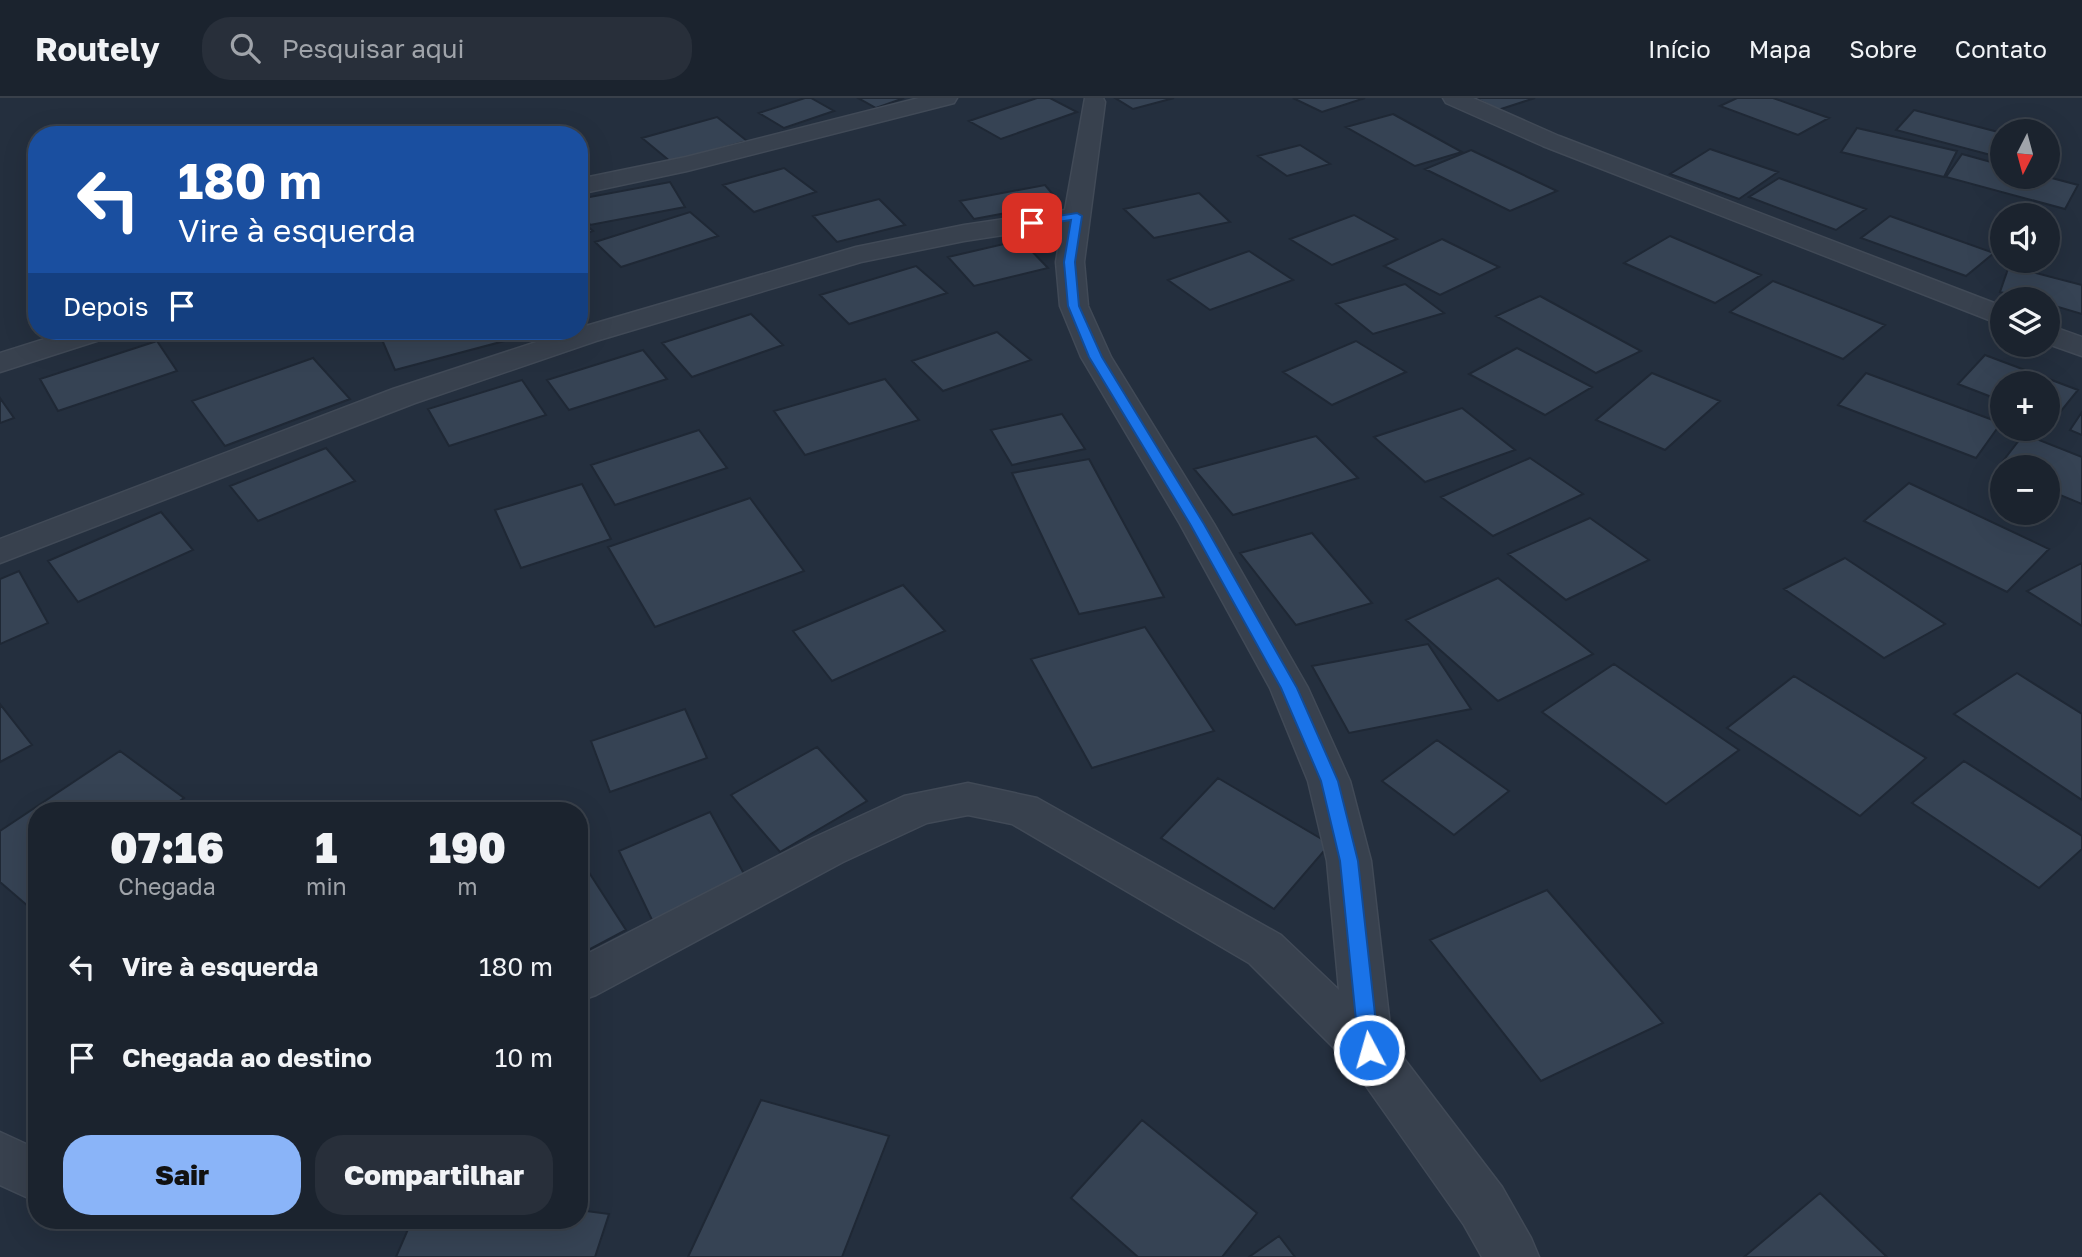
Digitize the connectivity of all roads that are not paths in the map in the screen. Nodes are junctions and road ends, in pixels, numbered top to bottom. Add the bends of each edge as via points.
1 (947, 98) edge
2 (1454, 98) edge
3 (1094, 102) dead end
4 (588, 185) edge
5 (1077, 216) junction
6 (1990, 311) edge
7 (588, 334) edge
8 (2060, 339) edge
9 (71, 340) edge
10 (571, 340) edge
11 (2082, 347) edge
12 (0, 363) edge
13 (0, 552) edge
14 (588, 976) edge
15 (1369, 1050) junction
16 (0, 1157) edge
17 (28, 1172) edge
18 (1512, 1257) edge

1 - 4 street
2 - 6 street via 1551,141
3 - 5 street
5 - 7 street via 856,255
5 - 15 street via 1070,262 1073,306 1096,357 1289,688 1329,781 1349,861
8 - 11 street
9 - 12 street
10 - 13 street via 404,396
14 - 15 street via 919,807 968,799 1022,810 1265,949
15 - 18 street via 1483,1206
16 - 17 street

